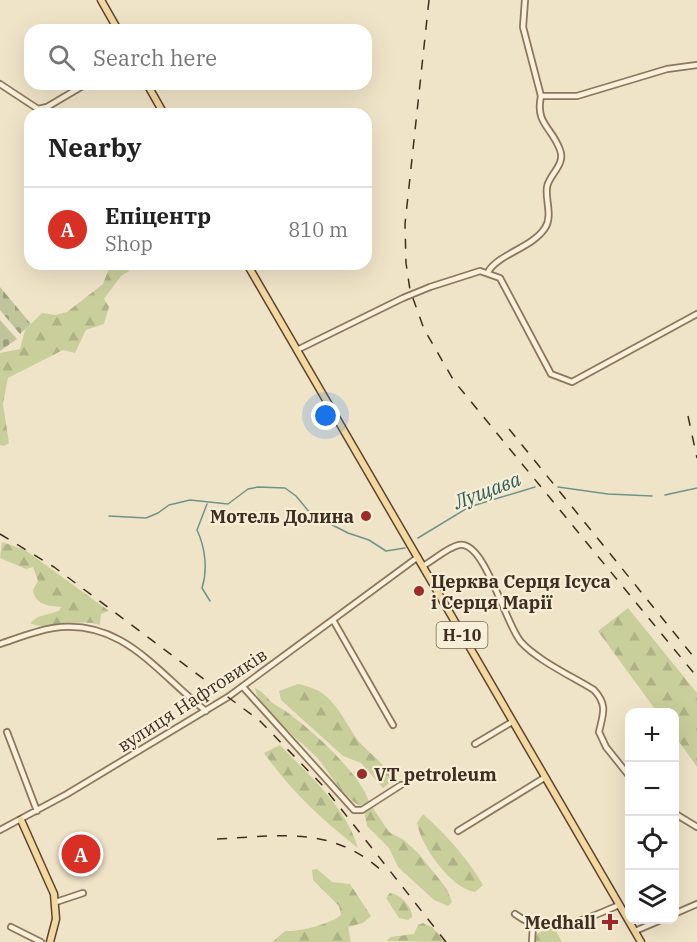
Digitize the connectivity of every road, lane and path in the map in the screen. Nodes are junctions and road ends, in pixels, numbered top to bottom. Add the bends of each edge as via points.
1 (101, 0) edge
2 (525, 0) edge
3 (115, 24) edge
4 (697, 65) edge
5 (0, 84) edge
6 (76, 90) edge
7 (150, 90) edge
8 (541, 96) junction
9 (36, 108) edge
10 (42, 108) edge
11 (161, 108) edge
12 (251, 270) edge
13 (488, 272) junction
14 (697, 314) edge
15 (297, 350) junction
16 (418, 557) junction
17 (423, 566) junction
18 (333, 620) junction
19 (0, 644) edge
20 (243, 687) junction
21 (206, 711) junction
22 (512, 722) junction
23 (393, 725) dead end
24 (8, 732) dead end
25 (475, 744) dead end
26 (625, 771) edge
27 (544, 778) junction
28 (401, 785) dead end
29 (37, 811) junction
30 (679, 816) edge
31 (21, 820) junction
32 (697, 827) edge
33 (2, 829) edge
34 (458, 831) dead end
35 (0, 835) edge
36 (83, 893) dead end
37 (56, 902) junction
38 (697, 904) edge
39 (619, 905) junction
40 (679, 912) edge
41 (515, 914) dead end
42 (533, 924) junction
43 (651, 924) edge
44 (12, 927) dead end
45 (634, 931) junction
46 (40, 942) edge
47 (50, 942) edge
48 (532, 942) edge
49 (641, 942) edge

1 - 3 main road
2 - 8 street via 523,27
4 - 8 street via 667,69 577,96
5 - 9 street
6 - 10 street
7 - 11 main road
8 - 13 street via 538,109 542,121 561,150 561,160 547,186 548,222 544,230 492,265
12 - 15 main road, Н-10
13 - 14 street via 500,278 510,294 551,374 572,382
13 - 15 street, bridge via 480,271 403,298
15 - 16 main road, Н-10
16 - 17 main road, Н-10
16 - 18 street, вулиця Нафтовиків
17 - 22 main road, Н-10
17 - 26 street via 458,545 474,550 487,566 504,614 520,642 602,698 605,713 599,732
18 - 20 street, вулиця Нафтовиків
18 - 23 street
19 - 21 street via 55,628 90,627 107,632 148,660
20 - 21 street, вулиця Нафтовиків
20 - 28 street via 354,810 362,810
21 - 29 street, вулиця Нафтовиків
22 - 25 street
22 - 27 main road, Н-10
24 - 29 street
27 - 34 street
27 - 39 main road, Н-10
29 - 31 street, вулиця Нафтовиків
30 - 32 street
31 - 33 street, вулиця Нафтовиків
31 - 37 main road
33 - 35 street
36 - 37 street
37 - 47 main road
38 - 40 street
39 - 42 street via 578,924
39 - 45 main road, Н-10
41 - 42 street
42 - 48 street
43 - 45 street
44 - 46 street
45 - 49 main road, Н-10

